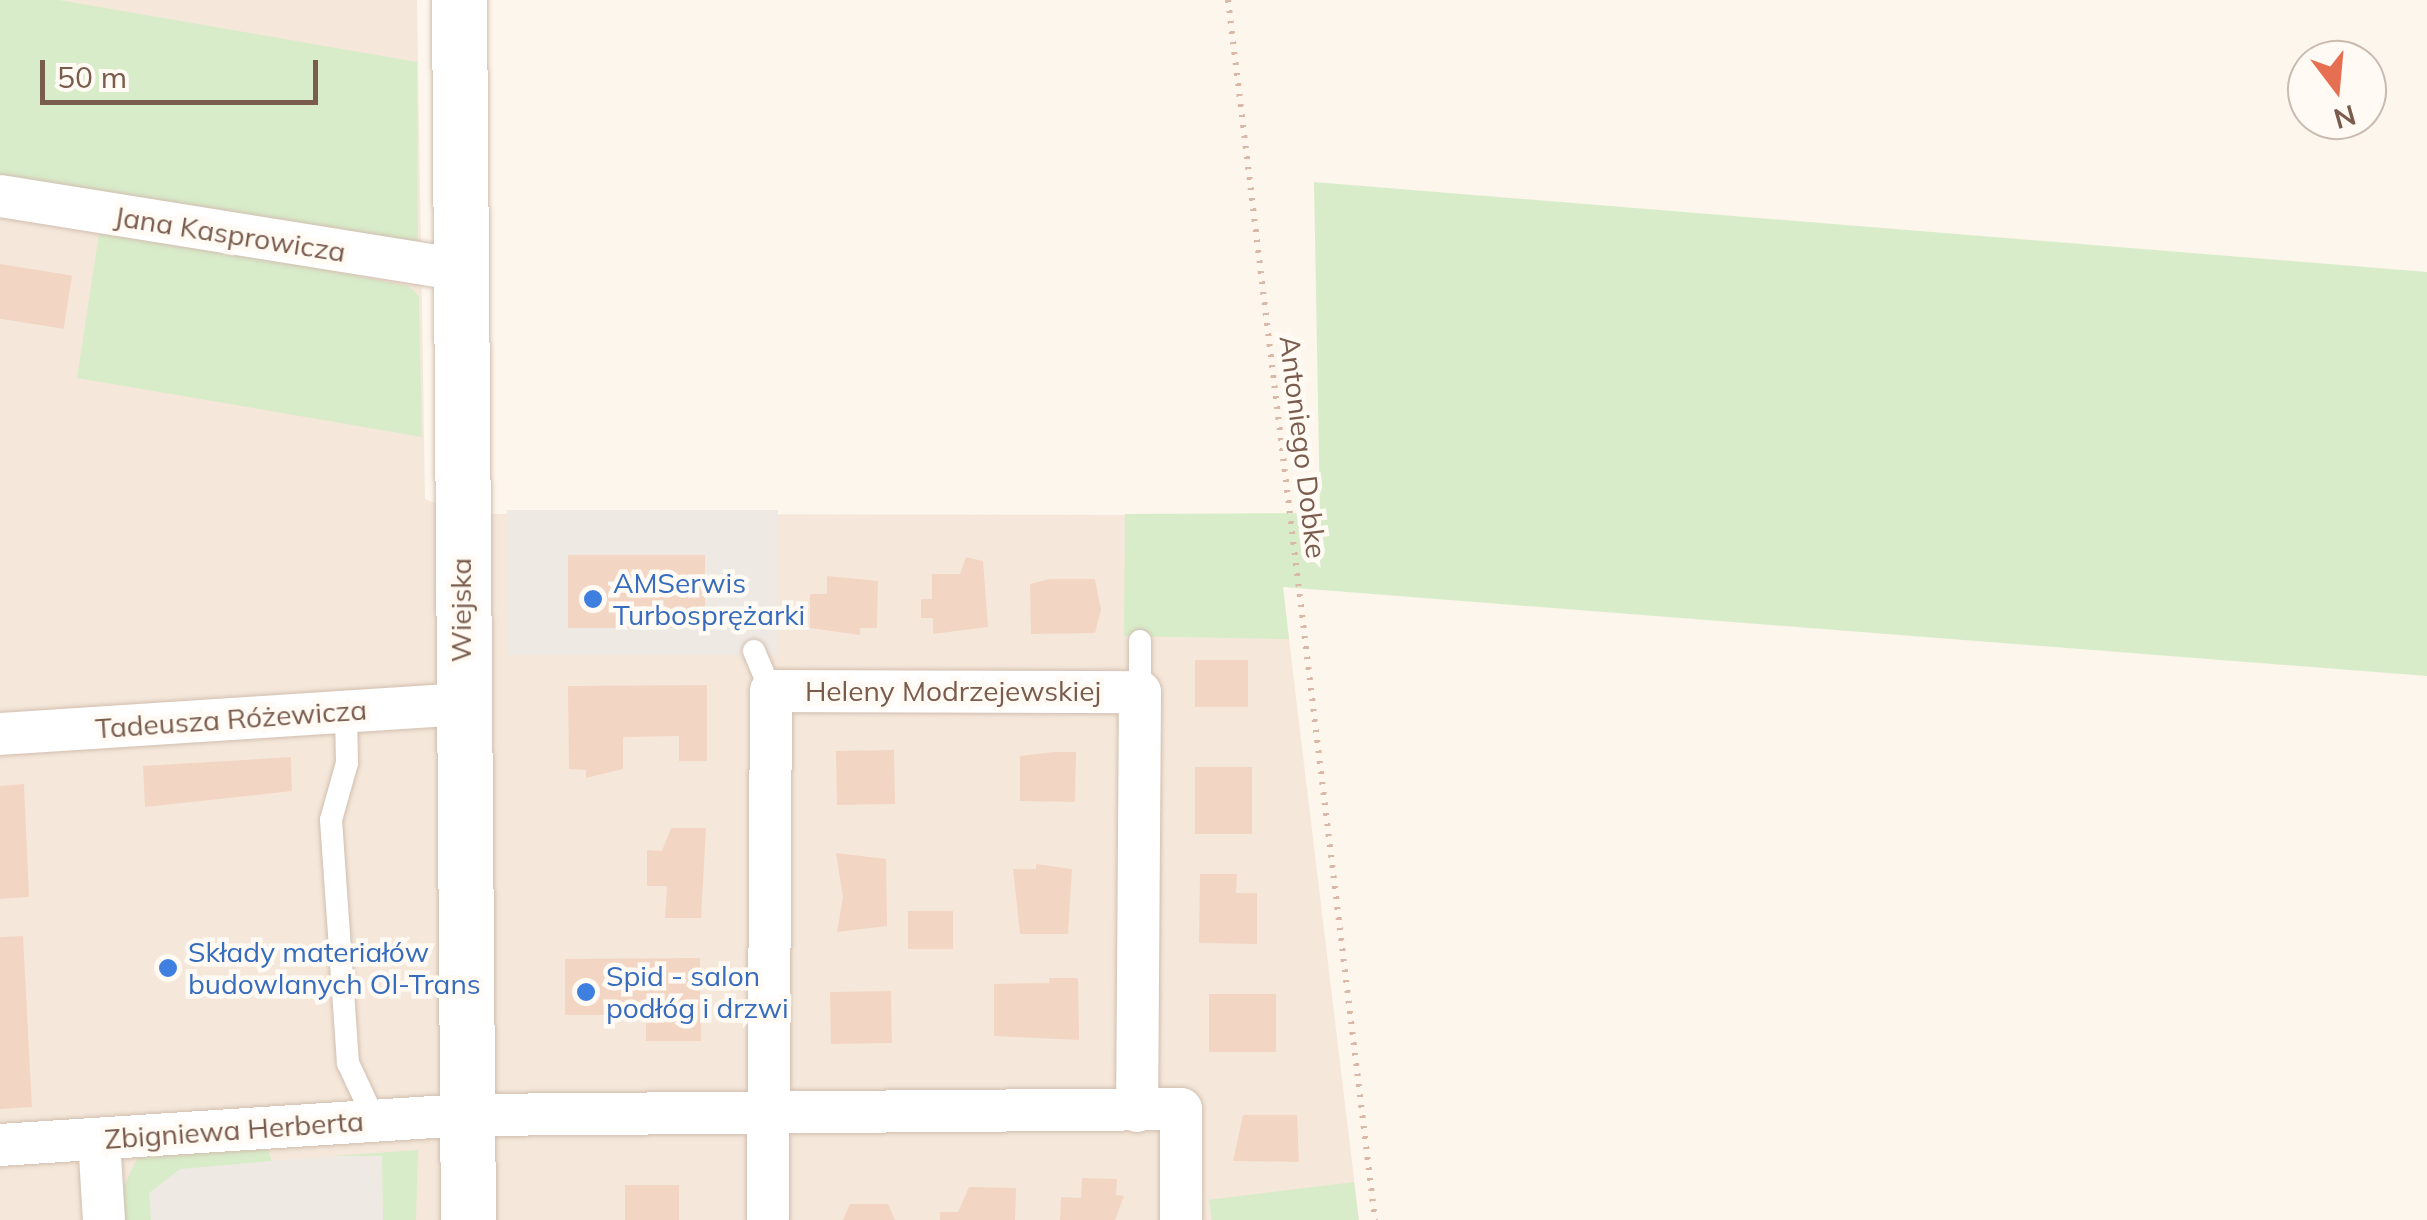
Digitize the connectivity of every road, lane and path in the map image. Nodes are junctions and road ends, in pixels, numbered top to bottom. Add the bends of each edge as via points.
1 (459, 0) edge
2 (1228, 0) edge
3 (0, 196) edge
4 (461, 270) junction
5 (1140, 641) dead end
6 (754, 651) dead end
7 (771, 691) junction
8 (1140, 692) junction
9 (462, 704) junction
10 (346, 712) junction
11 (0, 734) edge
12 (1137, 1111) junction
13 (468, 1115) junction
14 (768, 1115) junction
15 (375, 1121) junction
16 (99, 1139) junction
17 (0, 1146) edge
18 (104, 1220) edge
19 (468, 1220) edge
20 (768, 1220) edge
21 (1182, 1220) edge
22 (1375, 1220) edge

1 - 4 street, Wiejska
2 - 22 path, Antoniego Dobke
3 - 4 street, Jana Kasprowicza
4 - 9 street, Wiejska
5 - 8 lane
6 - 7 lane
7 - 8 street, Heleny Modrzejewskiej
7 - 14 street, Heleny Modrzejewskiej
8 - 12 street, Heleny Modrzejewskiej
9 - 10 street, Tadeusza Różewicza
9 - 13 street, Wiejska
10 - 11 street, Tadeusza Różewicza
10 - 15 lane via 347,763 331,820 348,1062
12 - 14 street
12 - 21 street via 1181,1109
13 - 14 street
13 - 15 street, Zbigniewa Herberta
13 - 19 street, Wiejska
14 - 20 street, Heleny Modrzejewskiej
15 - 16 street, Zbigniewa Herberta
16 - 17 street, Zbigniewa Herberta
16 - 18 street

